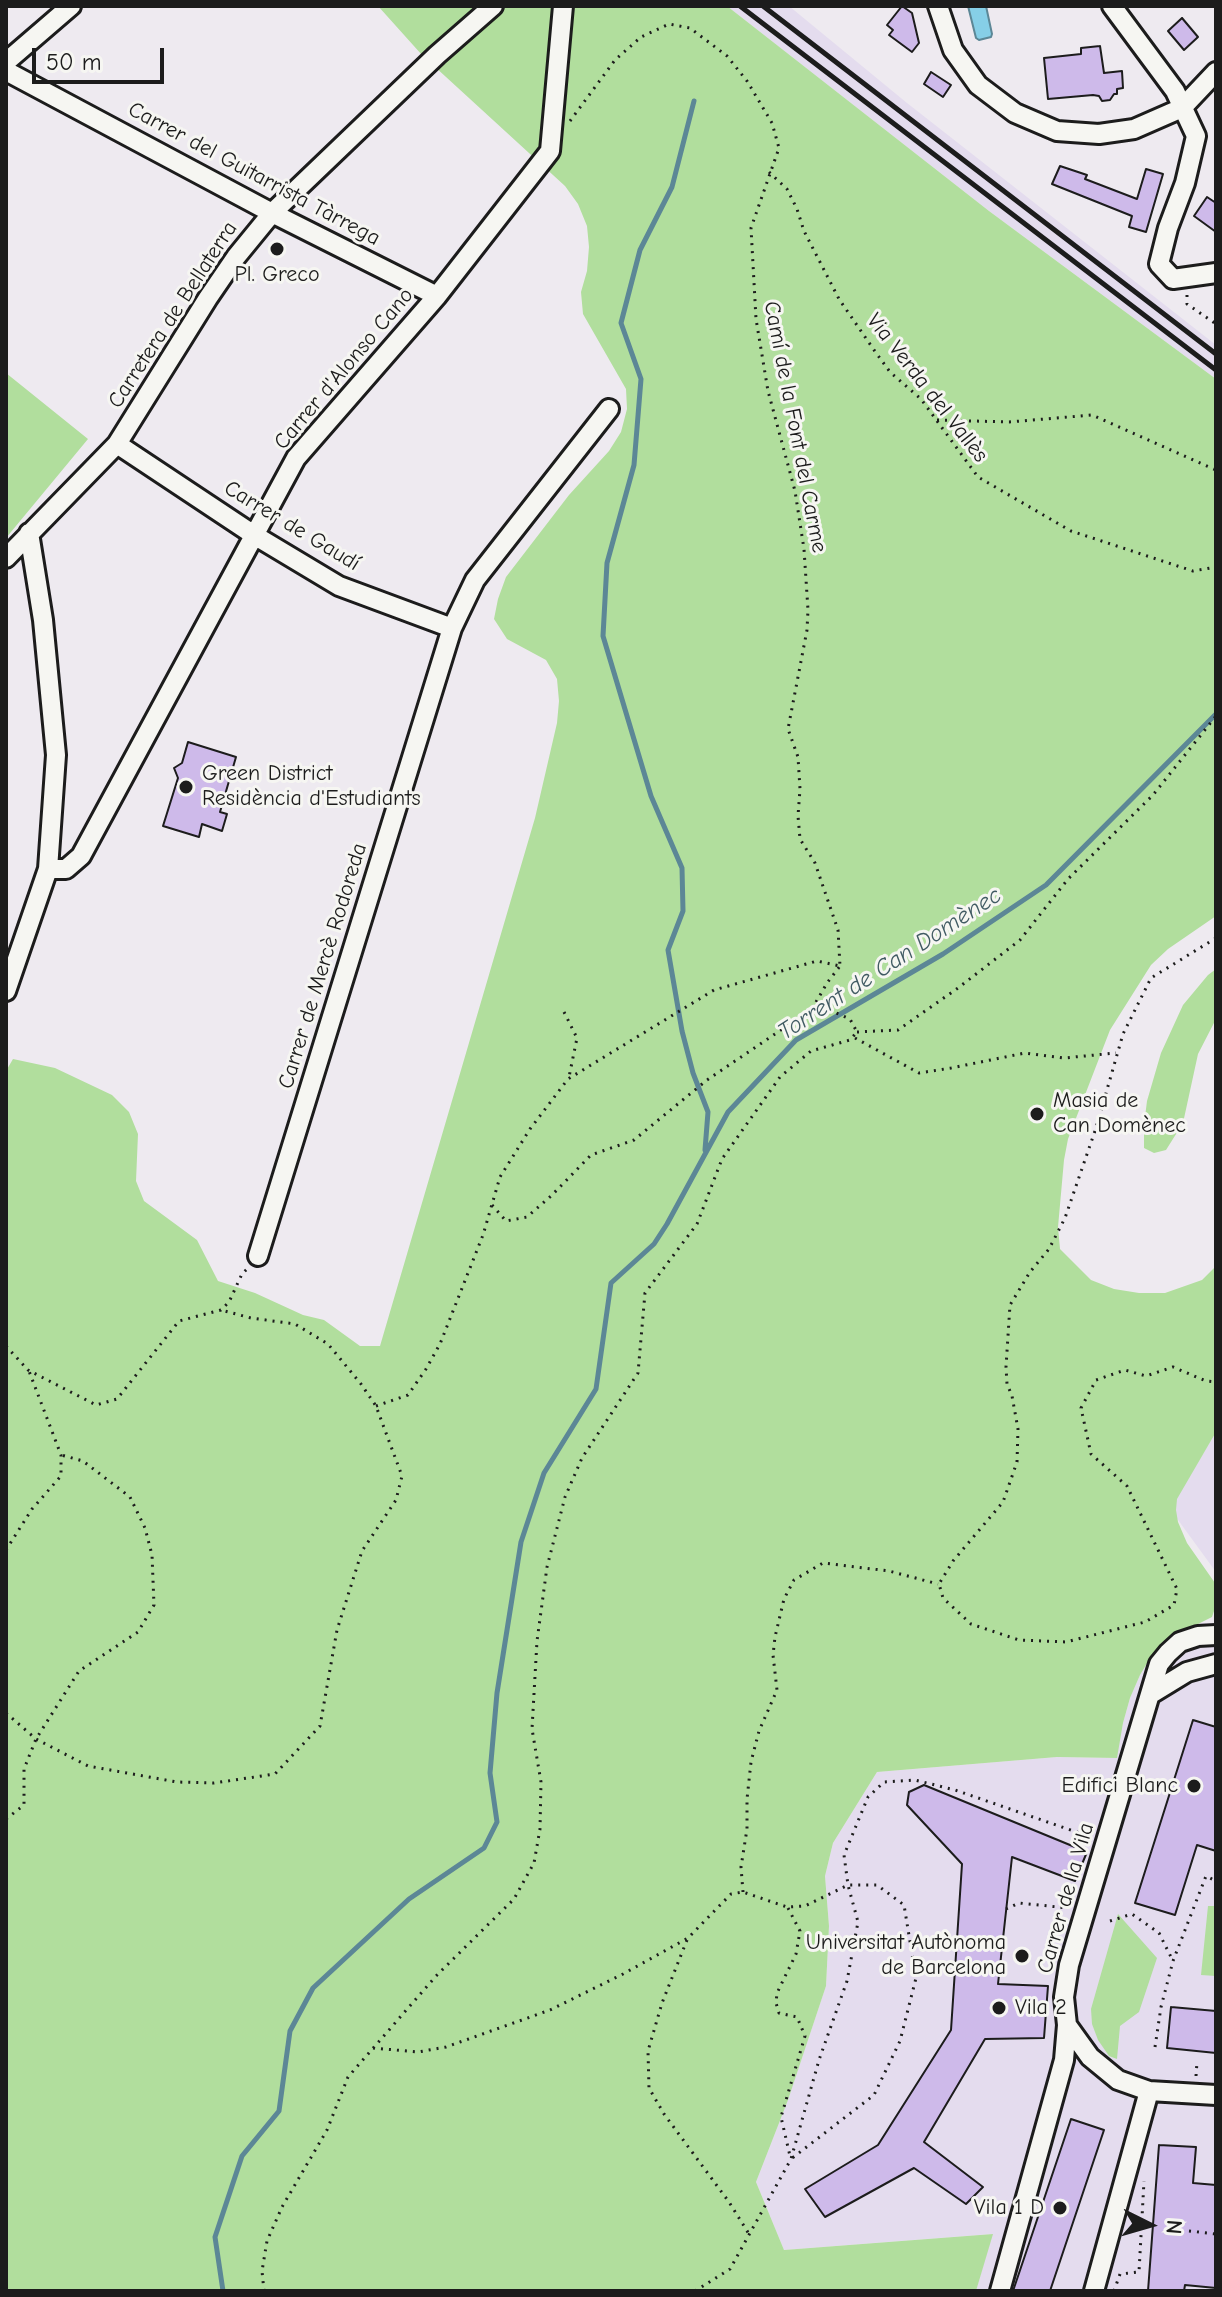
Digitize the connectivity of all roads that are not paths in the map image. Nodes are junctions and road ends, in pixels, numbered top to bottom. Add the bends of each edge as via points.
1 (71, 6) edge
2 (493, 6) edge
3 (563, 6) edge
4 (938, 6) edge
5 (1112, 6) edge
6 (6, 62) edge
7 (6, 71) edge
8 (1216, 72) edge
9 (1182, 108) junction
10 (272, 213) junction
11 (1216, 273) edge
12 (437, 296) junction
13 (609, 409) dead end
14 (117, 444) junction
15 (29, 533) junction
16 (254, 535) junction
17 (6, 558) edge
18 (452, 628) junction
19 (48, 869) junction
20 (6, 991) edge
21 (258, 1256) road end
22 (1216, 1635) edge
23 (1211, 1671) edge
24 (1151, 1694) junction
25 (1067, 2025) junction
26 (1149, 2091) junction
27 (1216, 2095) edge
28 (1000, 2291) edge
29 (1094, 2291) edge

1 - 6 street
2 - 10 street, Carretera de Bellaterra
3 - 12 street, Carrer d'Alonso Cano via 550,151
4 - 9 street via 953,50 978,85 1015,113 1057,131 1099,134 1134,129
5 - 9 street
7 - 10 street, Carrer del Guitarrista Tàrrega
8 - 9 street
9 - 11 street via 1196,136 1159,264 1173,279
10 - 12 street, Carrer del Guitarrista Tàrrega
10 - 14 street, Carretera de Bellaterra via 208,298
12 - 16 street, Carrer d'Alonso Cano via 296,458
13 - 18 street, Carrer de Mercè Rodoreda via 475,580
14 - 15 street, Carretera de Bellaterra
14 - 16 street, Carrer de Gaudí
15 - 17 street, Carretera de Bellaterra
15 - 19 street via 56,755
16 - 18 street, Carrer de Gaudí via 339,586
16 - 19 street, Carrer d'Alonso Cano via 81,856 66,869
18 - 21 street, Carrer de Mercè Rodoreda
19 - 20 street
22 - 24 street, Carrer de la Vila via 1180,1642 1159,1664
23 - 24 street via 1187,1672
24 - 25 street, Carrer de la Vila via 1069,1965
25 - 26 street via 1090,2057 1118,2080
25 - 28 street, Carrer de la Vila via 1064,2060
26 - 27 street
26 - 29 street

